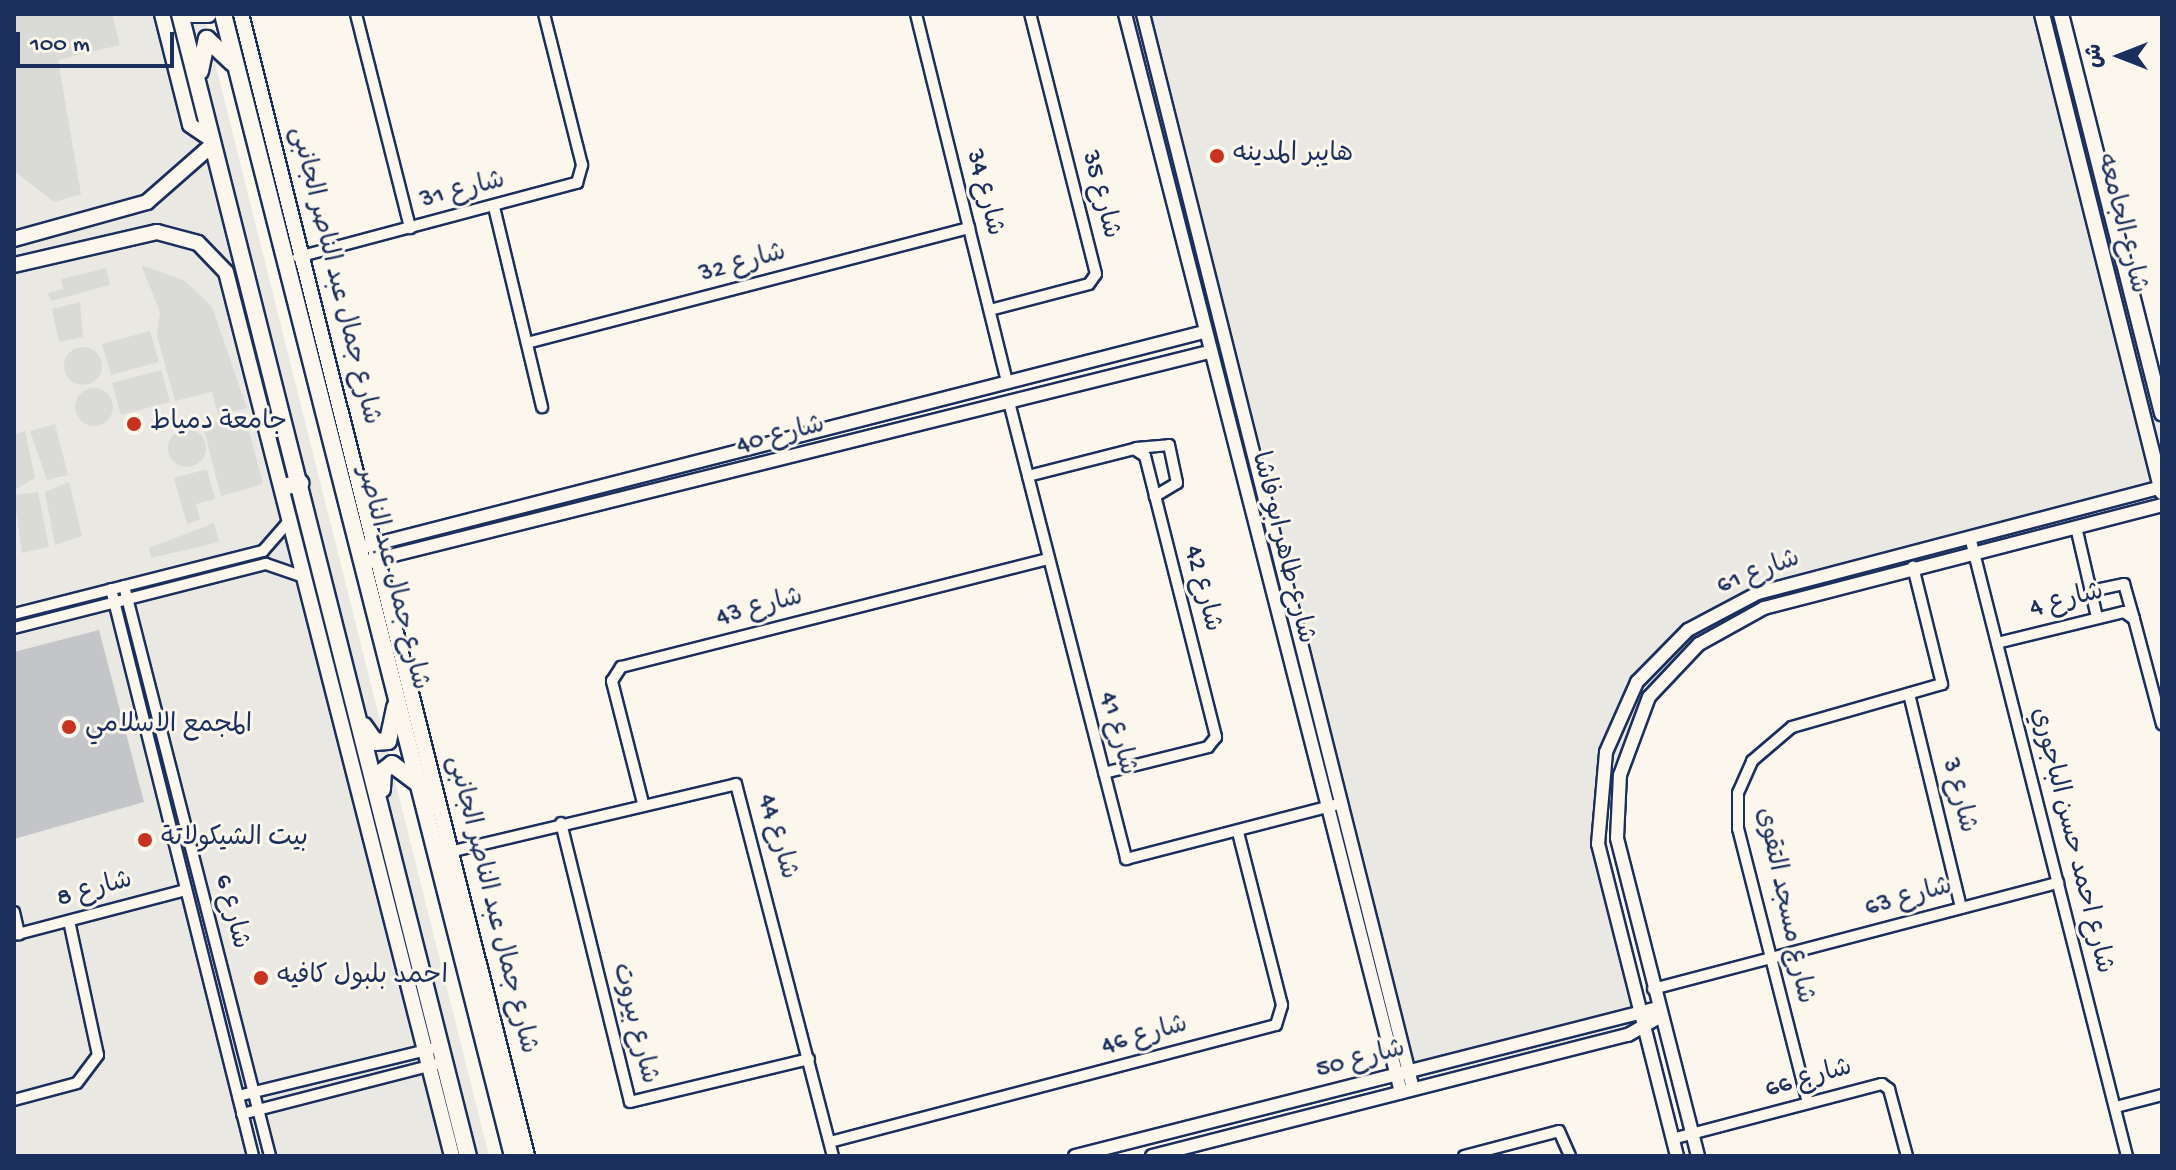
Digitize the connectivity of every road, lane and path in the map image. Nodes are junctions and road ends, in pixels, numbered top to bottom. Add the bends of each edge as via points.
1 (162, 14) edge
2 (180, 14) edge
3 (192, 14) edge
4 (208, 14) edge
5 (223, 14) edge
6 (241, 14) edge
7 (356, 14) edge
8 (544, 14) edge
9 (917, 14) edge
10 (1030, 14) edge
11 (1125, 14) edge
12 (1143, 14) edge
13 (2042, 14) edge
14 (2061, 14) edge
15 (237, 67) junction
16 (200, 94) junction
17 (212, 142) junction
18 (494, 207) junction
19 (410, 228) junction
20 (969, 228) junction
21 (57, 229) junction
22 (14, 239) edge
23 (63, 253) junction
24 (303, 256) junction
25 (285, 261) junction
26 (14, 265) edge
27 (990, 310) junction
28 (1204, 332) junction
29 (527, 343) junction
30 (1209, 352) junction
31 (1007, 383) junction
32 (1009, 402) junction
33 (542, 407) dead end
34 (2162, 413) edge
35 (1134, 449) junction
36 (1028, 476) junction
37 (301, 483) junction
38 (283, 487) junction
39 (2162, 489) edge
40 (1155, 496) junction
41 (2162, 505) edge
42 (291, 518) junction
43 (2076, 527) junction
44 (1970, 537) junction
45 (1974, 553) junction
46 (370, 554) junction
47 (1049, 559) junction
48 (1913, 567) junction
49 (306, 579) junction
50 (124, 586) junction
51 (1781, 586) junction
52 (111, 589) junction
53 (2091, 591) junction
54 (128, 599) junction
55 (1786, 601) junction
56 (114, 603) junction
57 (14, 614) edge
58 (2097, 617) junction
59 (2134, 619) junction
60 (14, 628) edge
61 (1997, 643) junction
62 (1909, 694) junction
63 (397, 698) junction
64 (339, 713) junction
65 (357, 714) junction
66 (2162, 724) edge
67 (1104, 773) junction
68 (420, 785) junction
69 (643, 803) junction
70 (1342, 803) junction
71 (1326, 808) junction
72 (382, 813) junction
73 (561, 823) junction
74 (1238, 832) junction
75 (188, 835) junction
76 (173, 839) junction
77 (445, 853) junction
78 (2058, 883) junction
79 (186, 890) junction
80 (1961, 908) junction
81 (14, 912) edge
82 (69, 921) junction
83 (17, 934) edge
84 (1770, 959) junction
85 (1653, 989) junction
86 (1660, 1012) junction
87 (1638, 1013) junction
88 (1642, 1028) junction
89 (435, 1056) junction
90 (809, 1059) junction
91 (1403, 1073) junction
92 (271, 1088) junction
93 (1407, 1090) junction
94 (253, 1092) junction
95 (2162, 1095) edge
96 (238, 1096) junction
97 (14, 1100) edge
98 (1808, 1103) junction
99 (275, 1106) junction
100 (2116, 1107) junction
101 (258, 1110) junction
102 (242, 1114) junction
103 (1693, 1133) junction
104 (1672, 1139) junction
105 (830, 1142) junction
106 (253, 1156) edge
107 (270, 1156) edge
108 (452, 1156) edge
109 (468, 1156) edge
110 (513, 1156) edge
111 (527, 1156) edge
112 (833, 1156) edge
113 (1075, 1156) edge
114 (1152, 1156) edge
115 (1464, 1156) edge
116 (1570, 1156) edge
117 (1677, 1156) edge
118 (1698, 1156) edge
119 (1907, 1156) edge
120 (2127, 1156) edge

1 - 17 main road via 190,125
2 - 16 main road
3 - 4 main road
5 - 15 main road, شارع جمال عبد الناصر
6 - 24 main road, شارع جمال عبد الناصر الجانبى
7 - 19 street
8 - 18 street, شارع 31 via 580,179
9 - 20 street, شارع 34
10 - 27 street, شارع 35 via 1096,274 1089,284
11 - 28 street, شارع طاهر ابو فاشا
12 - 70 street, شارع طاهر ابو فاشا
13 - 39 main road, شارع الجامعه
14 - 34 main road, شارع الجامعه
15 - 16 main road via 215,41 204,40
15 - 25 main road, شارع جمال عبد الناصر
16 - 17 main road
17 - 21 main road via 147,202
17 - 37 main road
18 - 19 street, شارع 31
18 - 29 street
19 - 24 street, شارع 31
20 - 27 street, شارع 34
20 - 29 street, شارع 32
21 - 22 main road
21 - 23 main road
23 - 26 main road
23 - 38 main road via 157,232 189,238 214,256 230,283
24 - 25 street, شارع 31
24 - 46 main road, شارع جمال عبد الناصر الجانبى
25 - 46 main road, شارع جمال عبد الناصر
27 - 31 street, شارع 34
28 - 30 street, شارع طاهر ابو فاشا
28 - 31 street, شارع 40
29 - 33 street
30 - 32 street, شارع 40
30 - 71 street, شارع طاهر ابو فاشا
31 - 46 street, شارع 40
32 - 36 street, شارع 41
32 - 46 street, شارع 40
35 - 36 street
35 - 40 street, شارع 42 via 1144,453
35 - 40 street via 1169,445 1177,483
36 - 47 street, شارع 41
37 - 38 main road
37 - 65 main road
38 - 42 main road
39 - 44 street, شارع 61
40 - 67 street, شارع 42 via 1215,740
41 - 43 street, شارع 61
42 - 49 main road
42 - 50 street via 283,536 263,551
43 - 45 street, شارع 61
43 - 53 street
44 - 45 street, شارع احمد حسن الباجوري
44 - 51 street, شارع 61
45 - 48 street, شارع 61
45 - 61 street, شارع احمد حسن الباجوري
46 - 63 main road, شارع جمال عبد الناصر
46 - 77 main road, شارع جمال عبد الناصر الجانبى
47 - 67 street, شارع 41
47 - 69 street, شارع 43 via 621,667 612,681
48 - 55 street, شارع 61
48 - 62 street, شارع مسجد التقوى via 1943,680
49 - 54 street via 290,567 266,564
49 - 64 main road
50 - 52 street
50 - 54 street, شارع 6
51 - 55 street
51 - 87 street, شارع 61 via 1734,603 1668,647 1637,682 1613,730 1599,786 1598,844
52 - 56 street, شارع 6
52 - 57 street
53 - 58 street
53 - 59 street via 2124,584
54 - 56 street
54 - 75 street, شارع 6
55 - 85 street, شارع 61 via 1720,630 1681,660 1631,735 1618,785 1617,838
56 - 60 street
56 - 76 street, شارع 6
58 - 59 street, شارع 4 via 2117,611
58 - 61 street, شارع 4
59 - 66 street, شارع 4
61 - 78 street, شارع احمد حسن الباجوري
62 - 80 street, شارع 3
62 - 84 street, شارع مسجد التقوى via 1792,727 1763,747 1744,776 1738,829
63 - 65 main road via 385,743 375,742
63 - 68 main road, شارع جمال عبد الناصر
64 - 65 main road
64 - 89 main road
65 - 72 main road
67 - 74 street, شارع 41 via 1128,860
68 - 72 main road via 400,766 386,766
68 - 77 main road, شارع جمال عبد الناصر
69 - 73 street, شارع 44
69 - 90 street, شارع 44 via 726,782 742,791
70 - 71 street, شارع 41
70 - 91 street, شارع طاهر ابو فاشا
71 - 74 street, شارع 41
71 - 91 street, شارع طاهر ابو فاشا
72 - 89 main road
73 - 77 street, شارع 44
73 - 90 street, شارع بيروت via 630,1102
74 - 105 street, شارع 46 via 1282,1005 1276,1025
75 - 76 street
75 - 94 street, شارع 6
76 - 79 street, شارع 6
77 - 110 main road, شارع جمال عبد الناصر
77 - 111 main road, شارع جمال عبد الناصر الجانبى
78 - 80 street, شارع 63
78 - 100 street, شارع احمد حسن الباجوري
79 - 82 street, شارع 8
79 - 96 street, شارع 6
80 - 84 street, شارع 63
81 - 83 street
82 - 83 street, شارع 8
82 - 97 street via 98,1055 77,1083
84 - 85 street, شارع 63
84 - 98 street, شارع مسجد التقوى
85 - 86 street, شارع 61
86 - 87 street, شارع 50
86 - 88 street, شارع 50
86 - 103 street, شارع 61
87 - 88 street, شارع 61
87 - 91 street, شارع 50
88 - 93 street, شارع 50
88 - 104 street, شارع 61
89 - 92 street
89 - 99 street
89 - 108 main road
89 - 109 main road
90 - 105 street, شارع 44
91 - 93 street, شارع طاهر ابو فاشا
91 - 113 street, شارع 50
92 - 94 street
92 - 99 street
93 - 114 street, شارع 50
94 - 96 street
94 - 101 street, شارع 6
95 - 100 street
96 - 102 street, شارع 6
98 - 103 street, شارع 66
98 - 119 street, شارع 66 via 1885,1085
99 - 101 street
100 - 120 street, شارع احمد حسن الباجوري
101 - 102 street
101 - 107 street, شارع 6
102 - 106 street, شارع 6
103 - 104 street, شارع 66
103 - 118 street, شارع 61
104 - 117 street, شارع 61
105 - 112 street, شارع 44
115 - 116 street via 1559,1131

